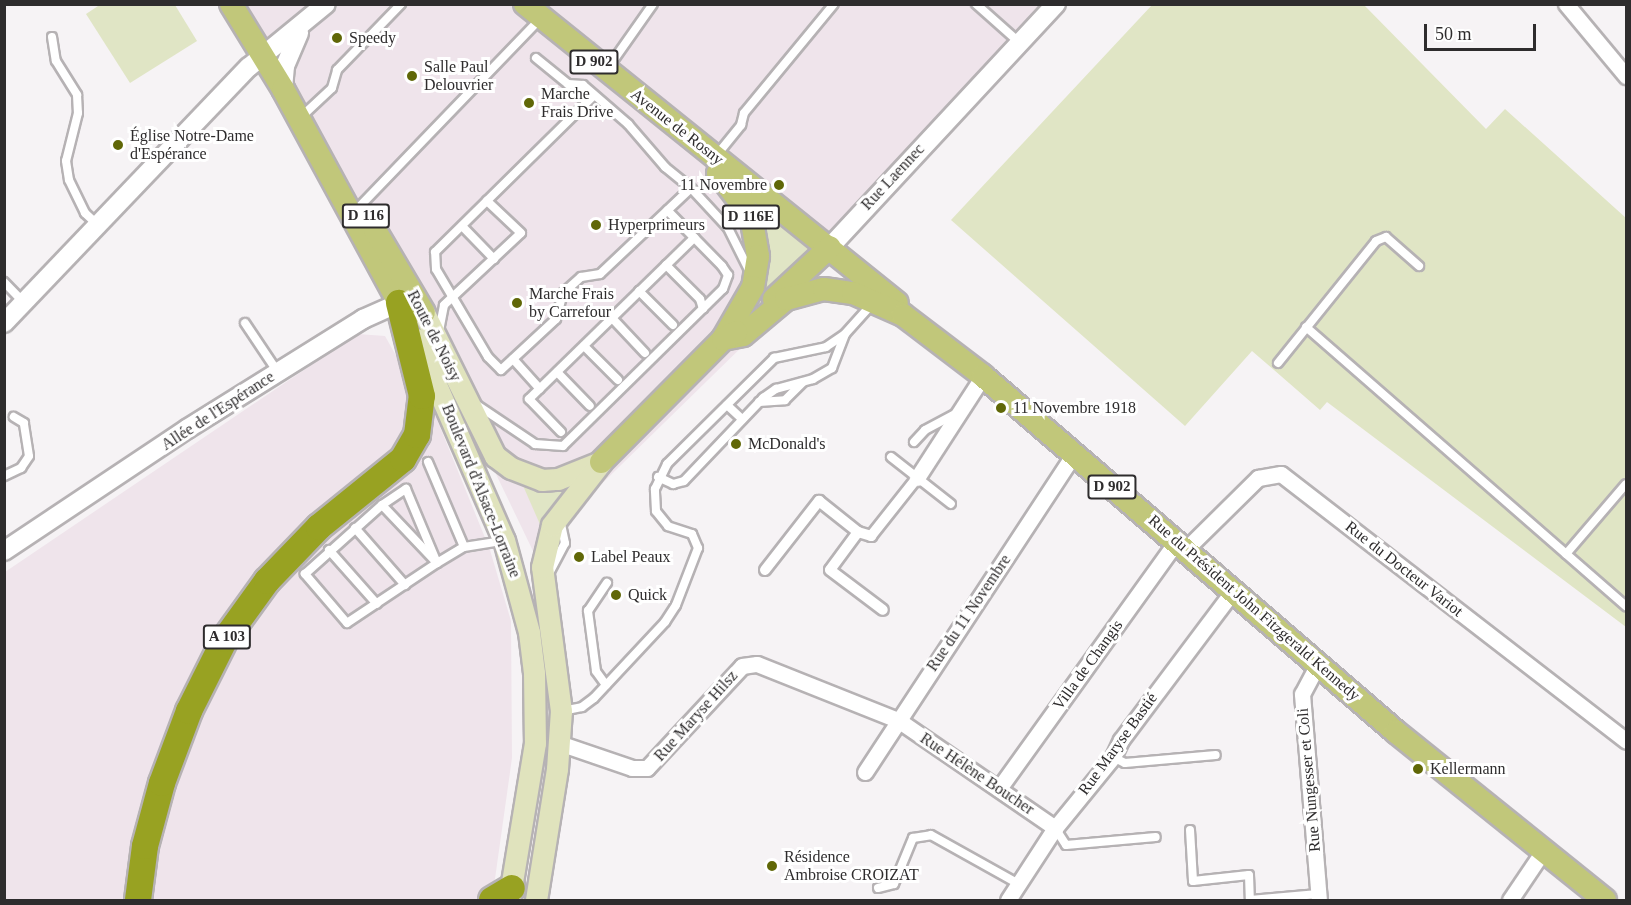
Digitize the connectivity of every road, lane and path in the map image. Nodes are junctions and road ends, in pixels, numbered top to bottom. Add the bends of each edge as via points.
1 (231, 4) edge
2 (326, 4) edge
3 (400, 4) edge
4 (652, 4) edge
5 (834, 4) edge
6 (1056, 4) edge
7 (1566, 4) edge
8 (978, 5) edge
9 (533, 11) edge
10 (306, 21) junction
11 (52, 37) dead end
12 (1020, 43) junction
13 (265, 57) junction
14 (536, 58) dead end
15 (606, 72) junction
16 (1626, 76) edge
17 (284, 89) junction
18 (592, 97) junction
19 (664, 119) junction
20 (301, 121) junction
21 (715, 157) junction
22 (691, 189) junction
23 (487, 201) junction
24 (360, 206) junction
25 (667, 210) junction
26 (99, 226) junction
27 (462, 226) junction
28 (694, 238) junction
29 (830, 247) junction
30 (494, 259) junction
31 (666, 265) junction
32 (1419, 266) dead end
33 (4, 282) edge
34 (753, 287) junction
35 (639, 291) junction
36 (846, 291) junction
37 (455, 299) junction
38 (873, 301) junction
39 (24, 303) junction
40 (399, 303) junction
41 (703, 309) junction
42 (424, 313) junction
43 (903, 315) junction
44 (612, 318) junction
45 (4, 323) edge
46 (245, 323) dead end
47 (672, 326) dead end
48 (1306, 327) junction
49 (845, 334) junction
50 (438, 338) junction
51 (723, 339) junction
52 (584, 346) junction
53 (645, 353) dead end
54 (513, 360) junction
55 (1278, 363) dead end
56 (557, 372) junction
57 (277, 373) junction
58 (983, 376) junction
59 (618, 380) dead end
60 (803, 382) junction
61 (540, 389) junction
62 (464, 395) junction
63 (759, 402) junction
64 (727, 405) junction
65 (590, 406) dead end
66 (957, 413) junction
67 (14, 417) dead end
68 (742, 419) junction
69 (561, 432) dead end
70 (914, 442) dead end
71 (1074, 454) junction
72 (891, 457) dead end
73 (428, 462) dead end
74 (601, 462) junction
75 (4, 476) edge
76 (658, 477) junction
77 (917, 478) junction
78 (1626, 484) edge
79 (951, 504) dead end
80 (382, 505) junction
81 (355, 528) junction
82 (858, 532) junction
83 (504, 540) junction
84 (1181, 546) junction
85 (464, 547) junction
86 (9, 548) edge
87 (329, 550) junction
88 (1566, 554) junction
89 (437, 563) junction
90 (765, 570) dead end
91 (607, 583) dead end
92 (405, 585) junction
93 (1233, 591) junction
94 (376, 604) junction
95 (1626, 606) edge
96 (883, 610) dead end
97 (1318, 664) junction
98 (606, 685) junction
99 (561, 711) junction
100 (898, 720) junction
101 (1626, 741) edge
102 (559, 743) junction
103 (1216, 755) dead end
104 (1113, 757) junction
105 (865, 772) dead end
106 (1000, 788) junction
107 (1055, 828) junction
108 (1190, 830) dead end
109 (547, 837) junction
110 (1156, 837) dead end
111 (1543, 851) junction
112 (1017, 882) junction
113 (878, 888) dead end
114 (504, 896) edge
115 (1318, 897) edge
116 (138, 900) edge
117 (536, 900) edge
118 (1008, 900) edge
119 (1510, 900) edge
120 (1605, 900) edge

1 - 13 main road, Route de Noisy / D 116
2 - 10 street
3 - 20 lane via 337,70 332,88
4 - 15 lane
5 - 21 lane via 744,113 741,124
6 - 12 street, Rue Laennec
7 - 16 street
8 - 12 lane
9 - 15 main road, Avenue de Rosny / D 902
9 - 24 lane
10 - 13 street
10 - 17 street via 291,46
11 - 26 lane via 56,61 77,95 78,113 66,161 69,180 85,213
12 - 29 street, Rue Laennec
13 - 17 main road, Route de Noisy / D 116
13 - 26 street via 249,67
14 - 18 lane via 568,84 583,85
15 - 19 main road, Avenue de Rosny / D 902
17 - 20 main road, Route de Noisy / D 116
18 - 22 lane via 628,124 665,167
18 - 23 lane
19 - 21 main road, Avenue de Rosny / D 902
19 - 34 main road, Rue Laennec / D 116E via 729,183 751,216 758,256
20 - 24 main road, Route de Noisy / D 116 via 318,134
20 - 40 main road, Route de Noisy / D 116
21 - 29 main road, Avenue de Rosny / D 902
22 - 25 lane
22 - 34 lane via 728,228 745,256
23 - 27 lane
23 - 30 lane via 521,232
24 - 42 main road, Route de Noisy / D 116
25 - 28 lane
25 - 54 lane via 600,274 581,277 563,293 556,319
26 - 39 street
27 - 30 lane
27 - 37 lane via 435,252 436,269
28 - 31 lane
28 - 41 lane via 728,275 723,289
29 - 36 main road via 835,273
29 - 43 main road, D 902 via 899,304
29 - 51 main road, Rue Laennec / D 116E via 738,331
30 - 37 lane
31 - 35 lane
31 - 41 lane via 700,299
32 - 48 lane via 1386,237 1376,241
33 - 39 lane
34 - 51 main road, Rue Laennec / D 116E
35 - 44 lane
35 - 47 lane
36 - 38 main road, D 902
36 - 51 main road, Rue Laennec / D 116E via 824,289 795,295 773,308 743,336
37 - 50 lane via 444,305
37 - 54 lane via 488,357 501,370
38 - 43 main road, D 902
38 - 49 lane
39 - 45 street
40 - 42 street via 411,304
40 - 57 street, Allée de l'Espérance via 363,319
40 - 83 main road, Boulevard d'Alsace-Lorraine / D 116
40 - 116 highway, A 103 via 422,396 417,435 403,459 319,526 267,581 225,639 189,711 162,783 145,846
41 - 62 lane via 563,446 536,444
42 - 50 main road, Route de Noisy / D 116
43 - 58 main road, Rue du Président John Fitzgerald Kennedy / D 902
44 - 52 lane
44 - 53 lane
46 - 57 lane
48 - 55 lane
48 - 88 lane
49 - 60 lane via 832,368
49 - 64 lane via 826,346 774,358
50 - 62 main road, Route de Noisy / D 116
51 - 74 main road, Rue Laennec / D 116E
52 - 56 lane
52 - 59 lane
54 - 61 lane
56 - 61 lane
56 - 65 lane
57 - 86 street, Allée de l'Espérance via 183,424
58 - 66 street
58 - 71 main road, Rue du Président John Fitzgerald Kennedy / D 902
60 - 63 lane via 776,389
60 - 63 lane via 785,400
61 - 69 lane via 529,399
62 - 74 main road, Route de Noisy / D 116 via 487,445 511,468 542,480 558,479
63 - 68 lane
64 - 68 lane
64 - 76 lane
66 - 70 lane via 932,425
66 - 77 street
67 - 75 lane via 24,423 29,456 21,468
68 - 76 lane via 684,481 673,484
71 - 84 main road, Rue du Président John Fitzgerald Kennedy / D 902
71 - 100 street, Rue du 11 Novembre
72 - 77 lane
73 - 85 lane
74 - 99 main road, Boulevard d'Alsace-Lorraine via 559,514 545,546 543,584
76 - 98 lane via 655,499 660,519 692,534 698,548 665,622
77 - 79 lane
77 - 82 street via 871,536
78 - 88 lane
80 - 81 lane
80 - 89 lane
80 - 89 lane via 406,489
81 - 87 lane
81 - 92 lane
82 - 90 street via 819,501
82 - 96 street via 830,570
83 - 85 lane
83 - 114 main road, Boulevard d'Alsace-Lorraine / D 116 via 529,632 536,704 530,789
84 - 93 main road, Rue du Président John Fitzgerald Kennedy / D 902
84 - 101 street, Rue du Docteur Variot via 1258,478 1281,474
84 - 106 street, Villa de Changis
85 - 89 lane
87 - 94 lane
87 - 94 lane via 305,574 347,623
88 - 95 lane
89 - 92 lane
91 - 98 lane via 588,611 596,671
92 - 94 lane
93 - 97 main road, Rue du Président John Fitzgerald Kennedy / D 902
93 - 104 street, Rue Maryse Bastié via 1121,740
97 - 111 main road, Rue du Président John Fitzgerald Kennedy / D 902
97 - 115 street, Rue Nungesser et Coli via 1302,694
98 - 99 lane via 588,703
99 - 102 main road, Boulevard d'Alsace-Lorraine
100 - 102 street, Rue Maryse Hilsz via 749,662 647,768 632,768
100 - 105 street, Rue du 11 Novembre
100 - 106 street, Rue Hélène Boucher
102 - 109 main road, Boulevard d'Alsace-Lorraine
103 - 104 lane via 1125,764
104 - 107 street, Rue Maryse Bastié
106 - 107 street, Rue Hélène Boucher
107 - 110 lane via 1066,845
107 - 112 street, Rue Maryse Bastié
108 - 115 lane via 1193,881 1248,875 1250,900
109 - 114 main road via 530,873
109 - 117 main road, Boulevard d'Alsace-Lorraine
111 - 119 street
111 - 120 main road, Rue du Président John Fitzgerald Kennedy / D 902
112 - 113 lane via 931,835 913,838 894,884
112 - 118 street, Rue Maryse Bastié

